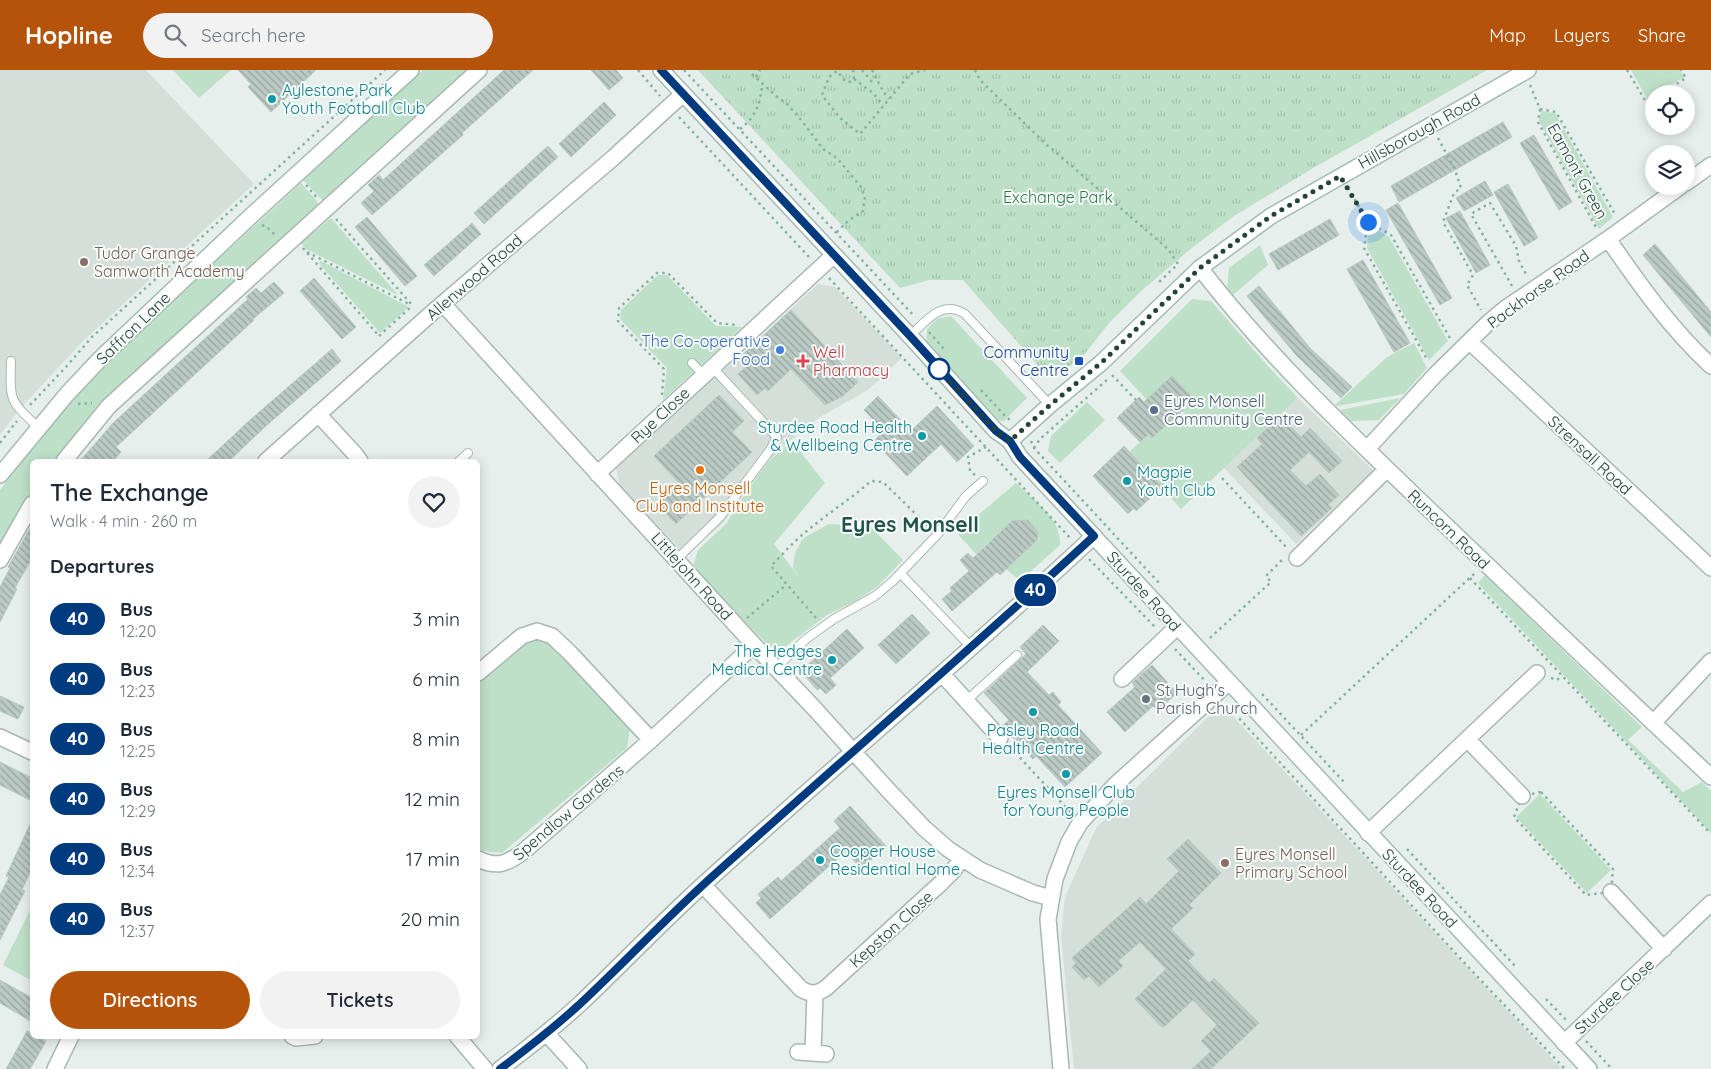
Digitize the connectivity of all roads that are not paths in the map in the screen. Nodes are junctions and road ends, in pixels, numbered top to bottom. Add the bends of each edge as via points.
1 (410, 70) edge
2 (479, 70) edge
3 (661, 70) edge
4 (1527, 70) edge
5 (683, 94) junction
6 (1711, 165) edge
7 (1695, 177) edge
8 (1669, 195) edge
9 (1608, 239) junction
10 (834, 255) junction
11 (1200, 268) junction
12 (443, 304) junction
13 (910, 336) junction
14 (1470, 342) junction
15 (12, 361) dead end
16 (692, 363) dead end
17 (1711, 366) edge
18 (708, 371) junction
19 (1050, 405) junction
20 (318, 414) junction
21 (39, 428) junction
22 (1010, 441) junction
23 (1367, 449) junction
24 (468, 453) dead end
25 (66, 459) edge
26 (268, 459) edge
27 (359, 459) edge
28 (461, 459) edge
29 (1387, 469) junction
30 (597, 474) junction
31 (0, 475) edge
32 (983, 481) road end
33 (30, 508) edge
34 (1094, 536) junction
35 (1294, 555) road end
36 (677, 559) junction
37 (0, 560) edge
38 (1711, 568) edge
39 (901, 574) junction
40 (1177, 627) junction
41 (754, 646) junction
42 (971, 648) junction
43 (1016, 655) dead end
44 (1711, 661) edge
45 (776, 668) junction
46 (480, 671) edge
47 (1537, 673) dead end
48 (942, 674) junction
49 (1122, 679) dead end
50 (1228, 683) junction
51 (966, 700) junction
52 (1654, 723) junction
53 (0, 737) edge
54 (1000, 738) road end
55 (1467, 739) junction
56 (652, 740) junction
57 (30, 751) edge
58 (853, 751) junction
59 (1711, 777) edge
60 (1522, 796) road end
61 (1368, 833) junction
62 (962, 859) junction
63 (480, 860) edge
64 (703, 885) junction
65 (1611, 892) road end
66 (1050, 898) junction
67 (1711, 904) edge
68 (1664, 948) junction
69 (815, 994) junction
70 (546, 1033) junction
71 (70, 1039) edge
72 (460, 1039) edge
73 (1564, 1043) junction
74 (812, 1053) dead end
75 (55, 1069) edge
76 (485, 1069) edge
77 (500, 1069) edge
78 (579, 1069) edge
79 (1061, 1069) edge
80 (1589, 1069) edge

1 - 21 street, Saffron Lane via 102,357
2 - 25 street via 109,406
3 - 5 street, Sturdee Road
4 - 11 street, Hillsborough Road via 1271,216
5 - 10 street, Sturdee Road
5 - 12 street, Allenwood Road
6 - 7 street
8 - 9 street, Packhorse Road
9 - 14 street, Packhorse Road via 1506,308
9 - 17 street via 1669,323
10 - 13 street, Sturdee Road
10 - 18 street, Rye Close
11 - 19 street, Hillsborough Road via 1101,363
11 - 23 street, Runcorn Road via 1249,329
12 - 20 street, Allenwood Road
12 - 30 street, Littlejohn Road
13 - 19 lane via 941,310 958,309
13 - 22 street, Sturdee Road via 996,431
14 - 23 street, Packhorse Road
14 - 38 street, Strensall Road
15 - 21 lane via 12,400
16 - 18 lane
18 - 30 street, Rye Close
18 - 36 lane via 777,437 724,513
19 - 22 street, Hillsborough Road
20 - 26 street, Allenwood Road
20 - 27 street
21 - 31 street, Saffron Lane
22 - 34 street, Sturdee Road via 1020,457
23 - 29 street, Runcorn Road
24 - 28 lane
29 - 35 street
29 - 52 street, Runcorn Road
30 - 36 street, Littlejohn Road
32 - 39 lane via 966,496 938,535
33 - 37 street
34 - 40 street, Sturdee Road
34 - 42 street
36 - 41 street, Littlejohn Road
39 - 42 lane
39 - 45 lane via 875,596 806,639
40 - 49 street
40 - 50 street, Sturdee Road
41 - 45 street, Littlejohn Road
41 - 56 street, Spendlow Gardens
42 - 48 street
43 - 51 lane
44 - 52 street
45 - 58 street, Littlejohn Road
46 - 56 street via 522,636 537,631 552,636
47 - 55 street
48 - 51 street
48 - 58 street
50 - 61 street, Sturdee Road
50 - 66 street via 1115,785 1080,823 1060,862
51 - 54 street
52 - 59 street, Runcorn Road
53 - 57 street
55 - 60 street
55 - 61 street
56 - 63 street, Spendlow Gardens via 507,863 492,864
58 - 62 street, Littlejohn Road via 924,828
58 - 64 street
61 - 73 street, Sturdee Road
62 - 66 street, Littlejohn Road via 999,879
62 - 69 street, Kepston Close via 941,883 826,988
64 - 69 street via 801,989
64 - 70 street
65 - 68 street, Sturdee Close
66 - 79 street via 1048,939
67 - 68 street, Sturdee Close
68 - 73 street, Sturdee Close
69 - 74 street
70 - 77 street
70 - 78 street
71 - 75 street
72 - 76 street
73 - 80 street, Sturdee Road

